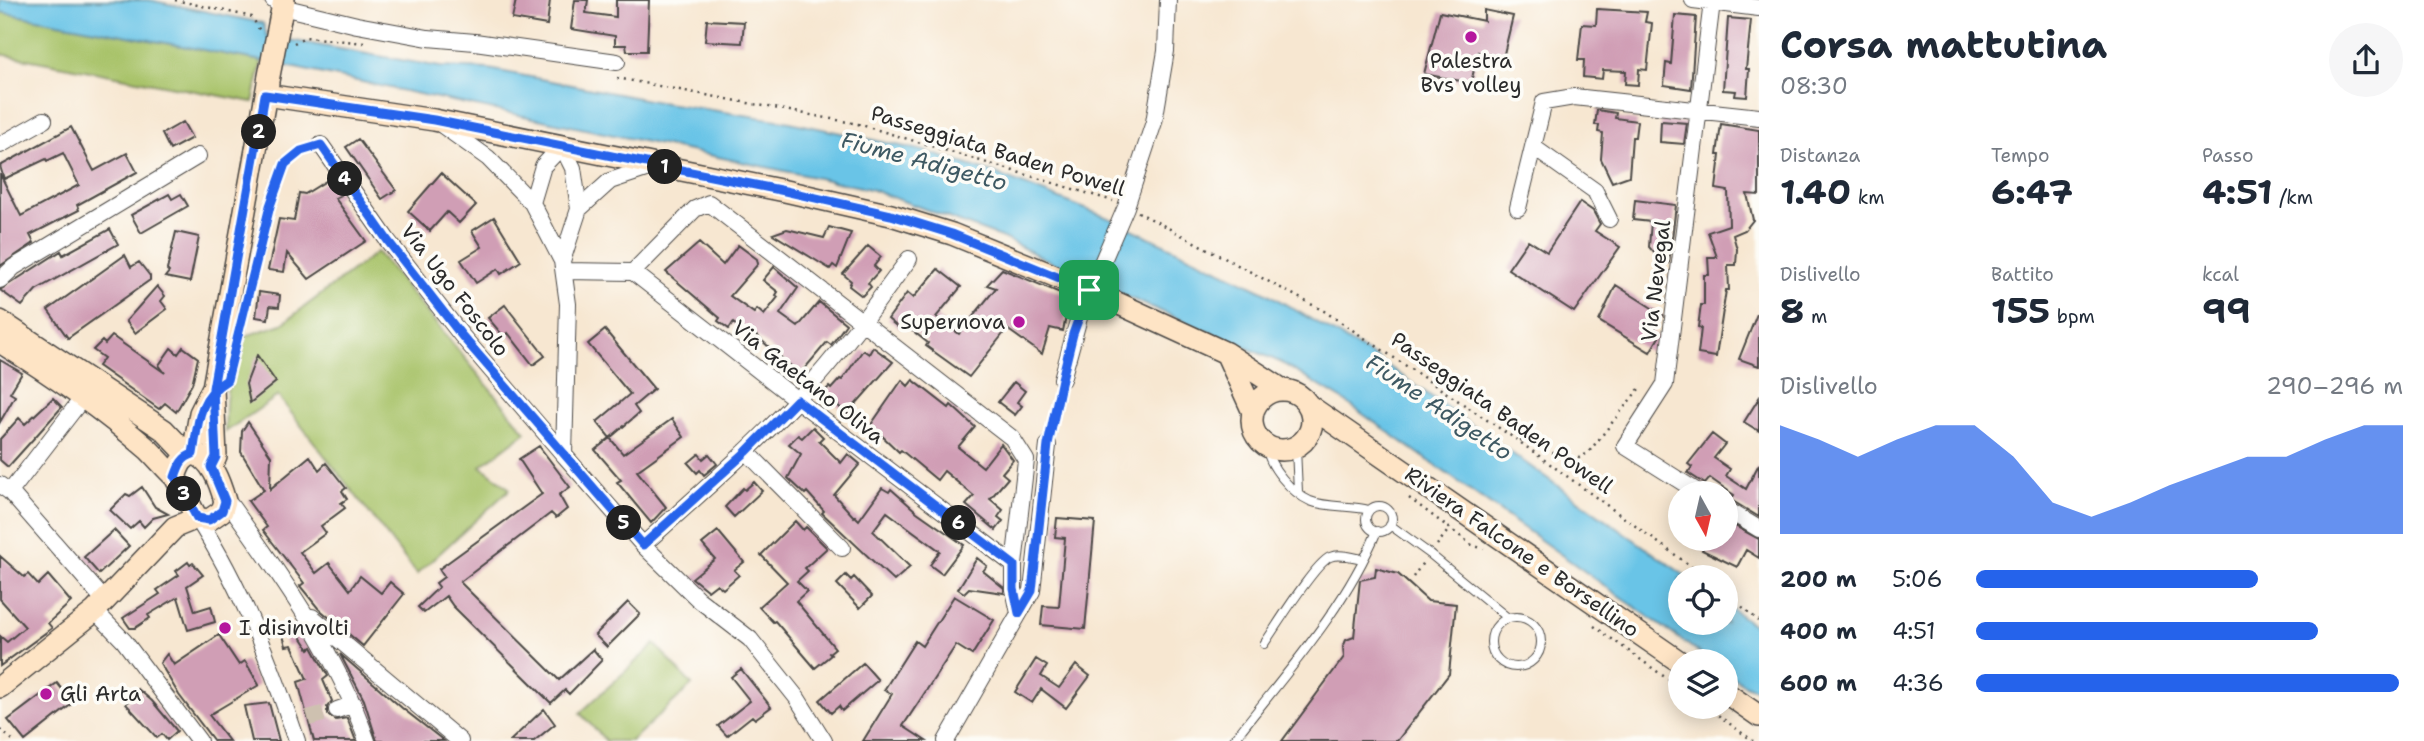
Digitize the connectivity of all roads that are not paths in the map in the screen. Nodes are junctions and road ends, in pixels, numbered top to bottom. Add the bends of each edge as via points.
1 (1168, 0) edge
2 (1693, 0) edge
3 (1712, 2) junction
4 (1753, 5) edge
5 (280, 7) edge
6 (615, 70) road end
7 (267, 88) junction
8 (1699, 109) junction
9 (1759, 117) edge
10 (44, 120) dead end
11 (434, 120) junction
12 (0, 145) edge
13 (321, 145) road end
14 (562, 146) junction
15 (1533, 147) junction
16 (198, 156) dead end
17 (658, 166) junction
18 (532, 203) junction
19 (1518, 208) dead end
20 (579, 209) junction
21 (1609, 219) dead end
22 (909, 259) dead end
23 (563, 266) junction
24 (634, 272) junction
25 (0, 280) edge
26 (1091, 286) junction
27 (0, 321) edge
28 (862, 323) junction
29 (241, 328) dead end
30 (0, 342) edge
31 (1226, 353) junction
32 (1062, 379) road end
33 (213, 388) junction
34 (1283, 390) junction
35 (88, 391) junction
36 (797, 400) junction
37 (1308, 404) junction
38 (1253, 412) junction
39 (200, 413) junction
40 (164, 430) junction
41 (1364, 443) junction
42 (1048, 445) road end
43 (1300, 445) junction
44 (1267, 447) junction
45 (746, 452) junction
46 (190, 455) junction
47 (564, 456) junction
48 (211, 467) junction
49 (175, 477) junction
50 (1680, 481) edge
51 (5, 488) edge
52 (1298, 492) junction
53 (225, 501) junction
54 (192, 510) junction
55 (1369, 510) junction
56 (1738, 516) edge
57 (1390, 526) junction
58 (1759, 529) edge
59 (1377, 531) junction
60 (643, 545) junction
61 (842, 548) dead end
62 (1362, 559) junction
63 (1014, 565) junction
64 (100, 606) junction
65 (306, 613) junction
66 (1019, 613) junction
67 (1508, 618) junction
68 (1264, 644) dead end
69 (1668, 654) edge
70 (0, 687) edge
71 (1738, 701) edge
72 (354, 704) junction
73 (337, 710) tunnel mouth
74 (1758, 715) edge
75 (308, 718) tunnel mouth
76 (291, 722) junction
77 (199, 741) edge
78 (297, 741) edge
79 (367, 741) edge
80 (460, 741) edge
81 (824, 741) edge
82 (946, 741) edge
83 (1233, 741) edge

1 - 26 street via 1162,86 1154,122 1125,208
2 - 3 street
3 - 4 street
3 - 8 street, Via Nevegal
5 - 6 street via 356,25 475,42
5 - 7 main road, bridge
7 - 11 main road
7 - 33 main road
8 - 9 street
8 - 15 street via 1574,97 1544,102
8 - 50 street, Via Nevegal via 1665,384 1625,446
10 - 12 street
11 - 14 main road
11 - 18 street via 488,158
13 - 47 street, Via Ugo Foscolo via 388,241
14 - 17 main road
14 - 18 street via 543,166
14 - 20 street via 573,168
15 - 19 street
15 - 21 street via 1595,191
16 - 25 street via 14,267
17 - 20 street via 610,181
17 - 26 main road via 891,215
18 - 23 street
20 - 23 street
22 - 28 street
23 - 24 street
23 - 47 street via 568,304
24 - 28 street via 695,209 709,203
24 - 36 street, Via Gaetano Oliva
26 - 31 main road
26 - 32 street
27 - 35 main road
28 - 36 street
28 - 63 street via 1012,438 1026,460
29 - 33 lane via 227,380
30 - 35 main road
31 - 34 main road
31 - 38 main road
33 - 39 main road
33 - 48 main road via 216,457
34 - 37 main road
34 - 38 main road via 1264,396
35 - 40 main road
35 - 49 main road
35 - 51 street
36 - 45 street
36 - 63 street, Via Gaetano Oliva
37 - 41 main road, Riviera Falcone e Borsellino
37 - 43 main road via 1313,424
38 - 44 main road via 1254,432
39 - 40 main road via 186,425
39 - 46 main road
40 - 46 main road
41 - 43 main road via 1328,434
41 - 69 main road, Riviera Falcone e Borsellino
42 - 66 street via 1032,591
43 - 44 main road via 1287,451
43 - 52 lane
44 - 52 lane via 1271,464
45 - 60 street
45 - 61 street
46 - 48 main road via 201,456
46 - 49 main road via 180,462
47 - 60 street, Via Ugo Foscolo
48 - 53 main road
49 - 54 main road
51 - 64 street
52 - 55 lane via 1310,501
53 - 54 main road via 222,511 209,520
53 - 65 street
54 - 64 main road via 179,513 175,527
54 - 76 street via 233,579
55 - 57 lane via 1377,506 1388,510
55 - 59 lane via 1366,522
56 - 58 street
57 - 59 lane
57 - 67 lane
59 - 62 lane
60 - 81 street, Via Ugo Foscolo via 698,599 750,639
62 - 68 lane via 1337,554 1327,558
62 - 83 lane via 1334,612
63 - 66 street
64 - 70 main road
64 - 77 street
65 - 72 street
65 - 80 street
66 - 82 street
67 - 67 lane via 1492,635 1492,651 1509,667 1525,666 1538,657 1540,634 1523,618
71 - 74 main road
72 - 73 street
72 - 79 street
75 - 76 street
76 - 78 street

